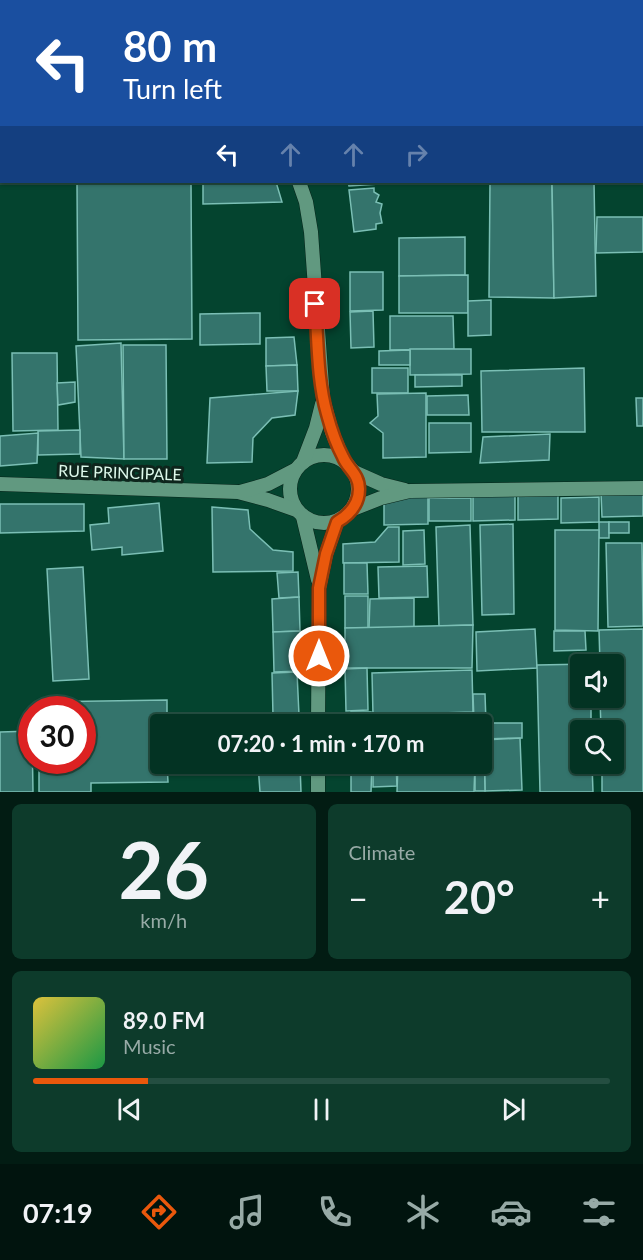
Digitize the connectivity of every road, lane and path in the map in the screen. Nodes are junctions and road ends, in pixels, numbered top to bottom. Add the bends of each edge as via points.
1 (299, 183) edge
2 (323, 399) junction
3 (344, 461) junction
4 (299, 466) junction
5 (354, 472) junction
6 (0, 484) edge
7 (643, 488) edge
8 (410, 491) junction
9 (238, 492) junction
10 (352, 509) junction
11 (300, 513) junction
12 (337, 522) junction
13 (319, 588) junction
14 (318, 714) edge
15 (318, 774) edge
16 (318, 792) edge

1 - 2 street via 311,232
2 - 3 street
2 - 4 street via 316,428
3 - 4 street via 323,454
3 - 5 street
4 - 9 street, RUE PRINCIPALE via 268,484
4 - 11 street via 290,490 291,501
5 - 8 street
5 - 10 street via 359,491
6 - 9 street, RUE PRINCIPALE
7 - 8 street
8 - 10 street
9 - 11 street, RUE PRINCIPALE
10 - 12 street
11 - 12 street via 319,524
11 - 13 street
12 - 13 street
13 - 14 street
15 - 16 street

